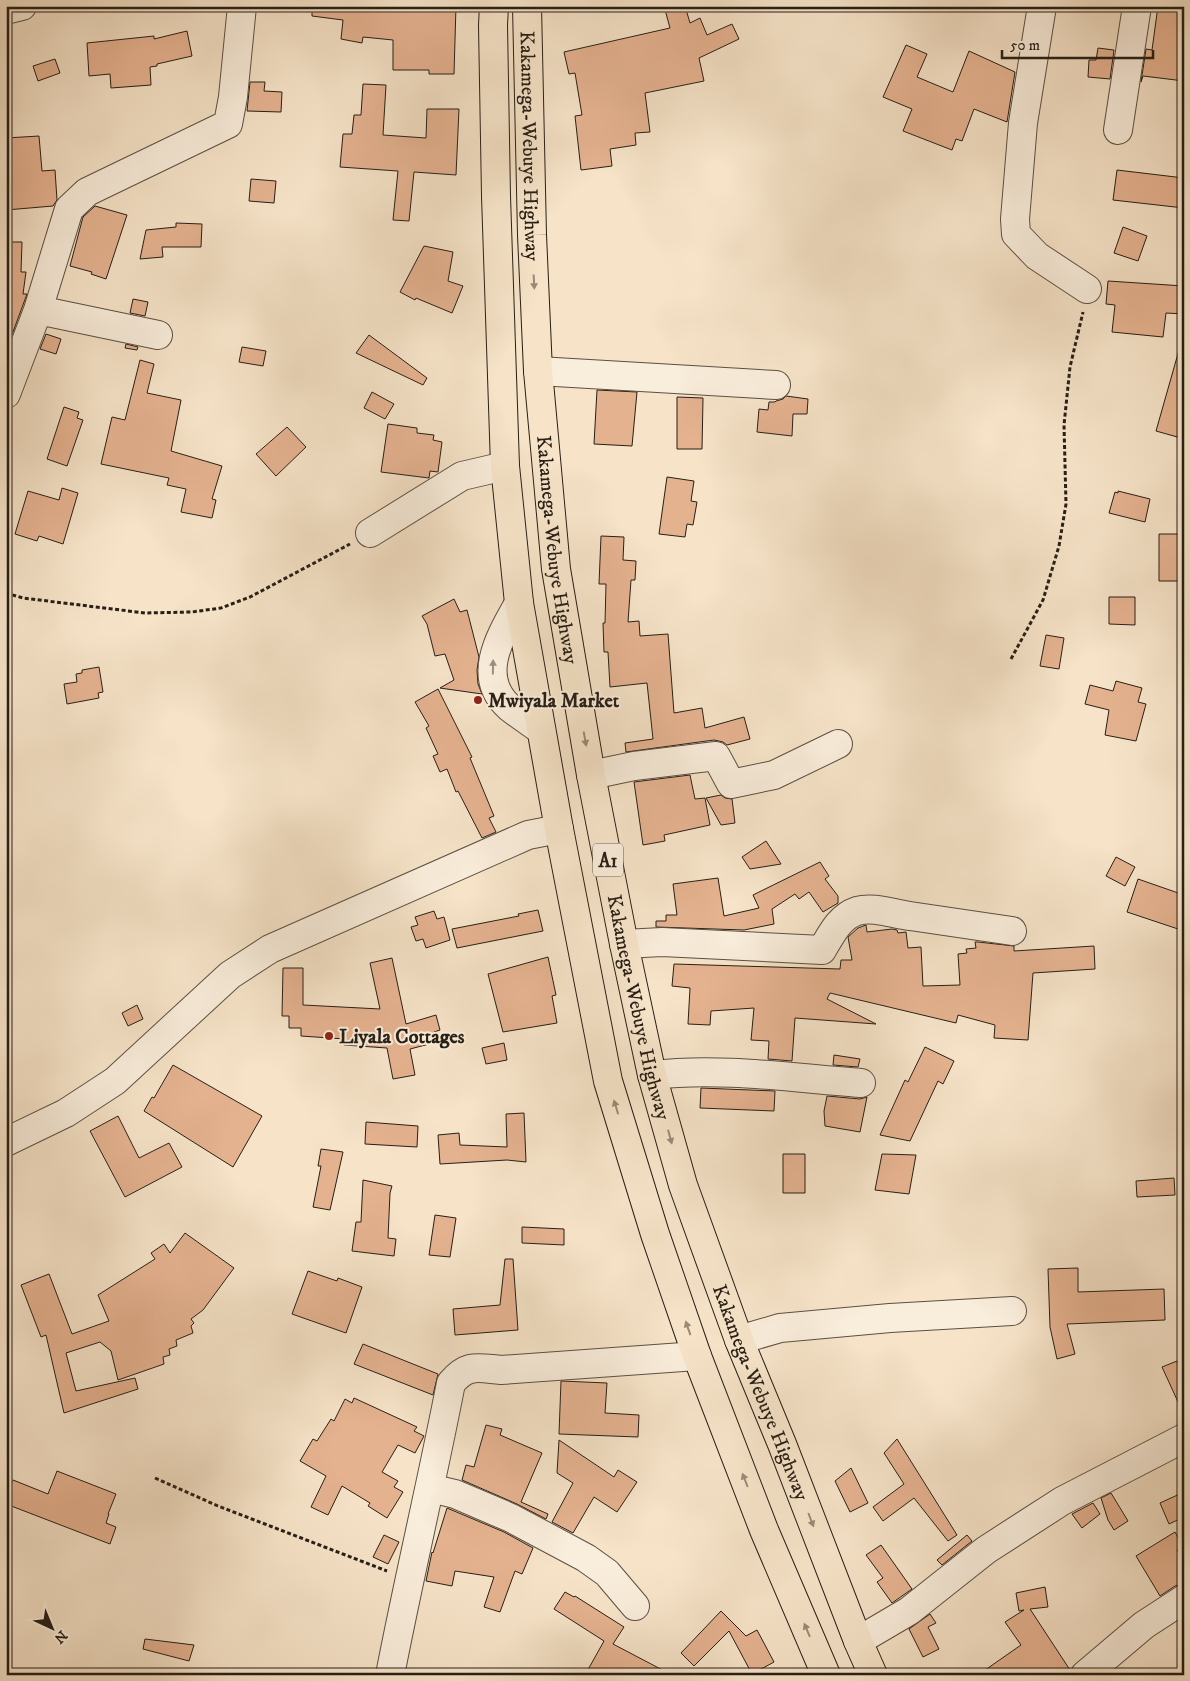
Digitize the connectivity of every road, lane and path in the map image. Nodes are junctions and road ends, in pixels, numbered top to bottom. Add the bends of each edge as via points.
1 (22, 6) edge
2 (242, 6) edge
3 (494, 6) edge
4 (527, 6) edge
5 (1042, 6) edge
6 (1137, 6) edge
7 (6, 10) edge
8 (1118, 130) dead end
9 (1087, 289) joint
10 (38, 310) junction
11 (158, 335) dead end
12 (538, 371) junction
13 (776, 385) dead end
14 (6, 394) edge
15 (505, 466) junction
16 (370, 533) joint
17 (6, 593) edge
18 (518, 604) junction
19 (1011, 659) dead end
20 (541, 730) junction
21 (838, 744) dead end
22 (591, 775) junction
23 (558, 829) junction
24 (1012, 931) dead end
25 (624, 944) junction
26 (652, 1074) junction
27 (861, 1084) dead end
28 (6, 1142) edge
29 (1012, 1311) dead end
30 (739, 1340) junction
31 (697, 1356) junction
32 (1184, 1438) edge
33 (155, 1478) dead end
34 (430, 1488) junction
35 (409, 1579) junction
36 (1184, 1599) edge
37 (635, 1606) dead end
38 (858, 1641) junction
39 (390, 1675) edge
40 (826, 1675) edge
41 (873, 1675) edge
42 (1085, 1675) edge

1 - 7 street
2 - 10 street via 228,124 87,192 69,209
3 - 15 highway, Kakamega-Webuye Highway / A1
4 -> 12 highway, Kakamega-Webuye Highway / A1
5 - 9 street via 1023,123 1016,234 1037,256
6 - 8 street
9 - 19 path via 1070,367 1065,416 1066,504 1059,546 1043,600
10 - 11 street
10 - 14 street
12 - 13 street
12 -> 22 highway, Kakamega-Webuye Highway / A1 via 556,569
15 - 16 street via 462,476
15 - 18 highway, Kakamega-Webuye Highway / A1
16 - 17 path via 250,597 221,608 145,613
18 - 20 highway, Kakamega-Webuye Highway / A1
20 -> 18 street via 507,706 493,680 494,651
20 - 23 highway, Kakamega-Webuye Highway / A1
21 - 22 street via 774,775 731,784 716,756
22 - 25 highway, Kakamega-Webuye Highway / A1
23 - 28 street via 528,835 270,949 230,975 115,1081 66,1113
31 -> 23 highway, Kakamega-Webuye Highway / A1 via 608,1081
24 - 25 street via 872,909 846,918 835,928 822,950 662,942
25 - 26 highway, Kakamega-Webuye Highway / A1
26 - 27 street via 748,1074
26 -> 30 highway, Kakamega-Webuye Highway / A1 via 683,1185
29 - 30 street via 780,1328
30 -> 38 highway, Kakamega-Webuye Highway / A1
31 - 34 street via 466,1370 451,1383
40 -> 31 highway, Kakamega-Webuye Highway / A1 via 764,1530
32 - 38 street via 1062,1501 986,1550 909,1611
33 - 35 path via 236,1513
34 - 35 street
34 - 37 street via 455,1494 511,1518 570,1549 607,1573
35 - 39 street
36 - 42 street via 1144,1625
38 - 41 highway, Kakamega-Webuye Highway / A1

